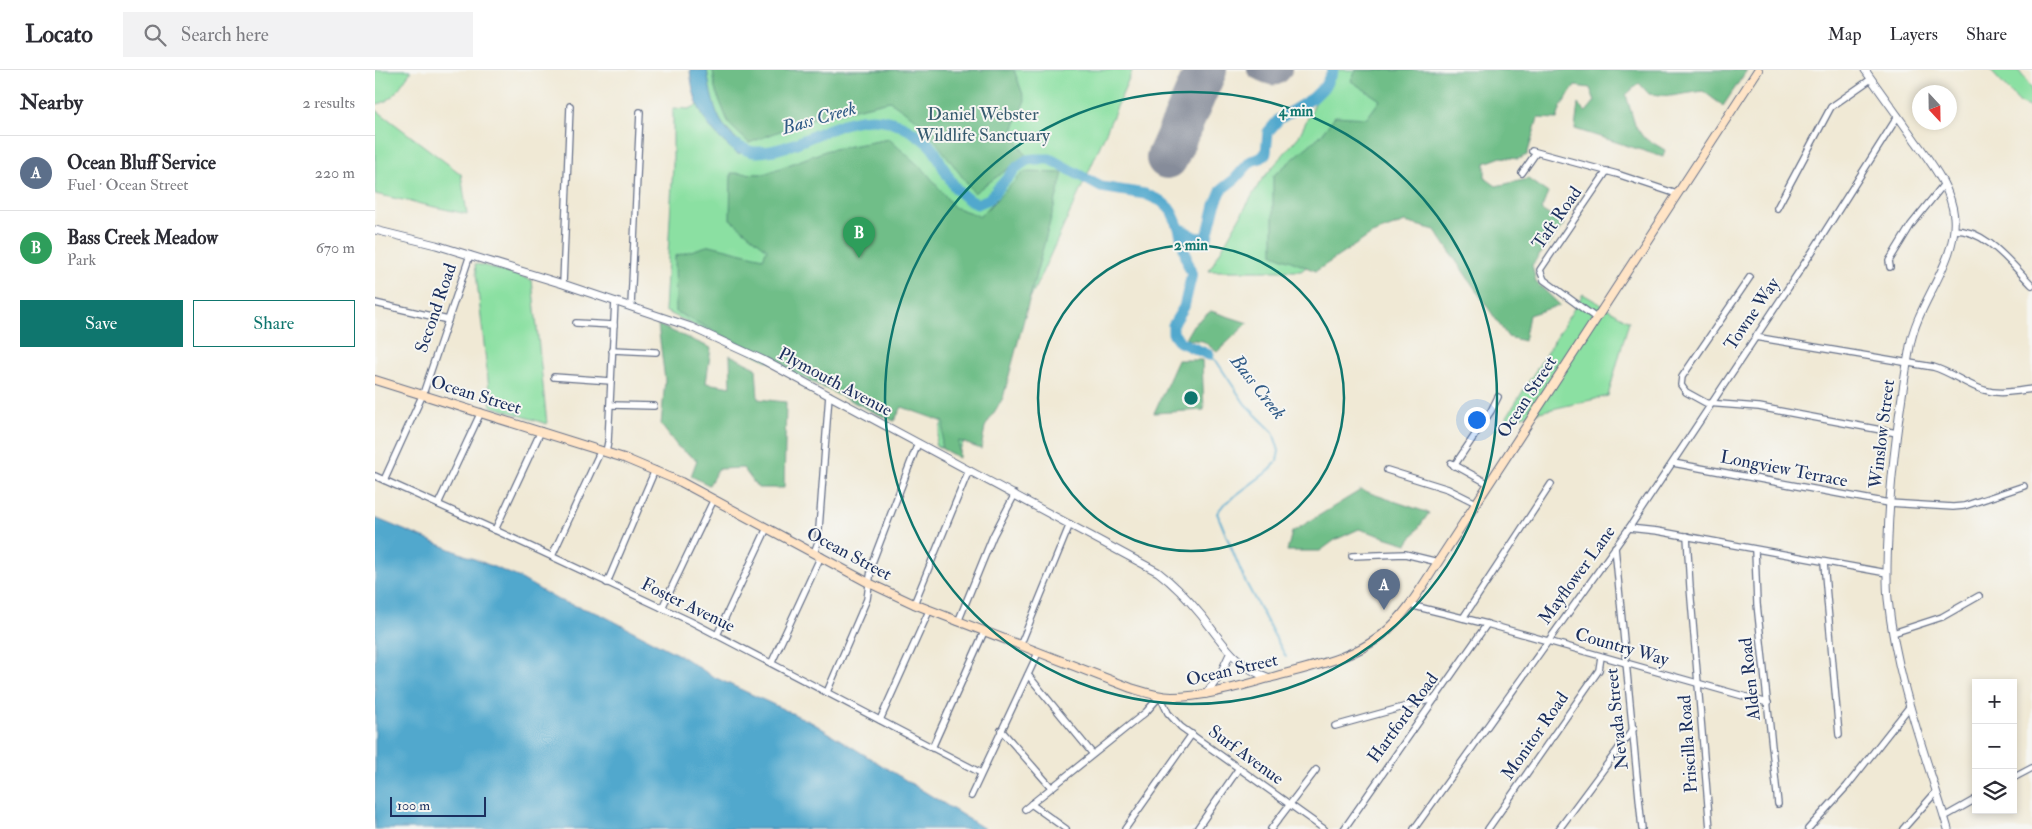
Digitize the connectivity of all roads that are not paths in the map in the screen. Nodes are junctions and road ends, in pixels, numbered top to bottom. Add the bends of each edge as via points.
1 (1758, 70) edge
2 (1865, 70) edge
3 (1871, 79) junction
4 (570, 106) dead end
5 (640, 112) dead end
6 (1898, 116) junction
7 (1607, 172) junction
8 (1522, 173) dead end
9 (1944, 184) junction
10 (1677, 194) junction
11 (1777, 208) dead end
12 (375, 230) edge
13 (1954, 230) junction
14 (470, 255) junction
15 (1890, 267) dead end
16 (1751, 277) dead end
17 (563, 284) junction
18 (2032, 285) edge
19 (615, 301) junction
20 (375, 303) edge
21 (631, 306) junction
22 (1596, 318) junction
23 (448, 320) junction
24 (576, 323) dead end
25 (614, 326) junction
26 (1755, 337) junction
27 (613, 350) junction
28 (656, 352) dead end
29 (1907, 362) junction
30 (554, 377) dead end
31 (375, 380) edge
32 (611, 381) junction
33 (2032, 389) edge
34 (423, 394) junction
35 (829, 395) junction
36 (1497, 397) dead end
37 (1712, 402) junction
38 (611, 405) junction
39 (654, 406) dead end
40 (481, 412) junction
41 (541, 431) junction
42 (1897, 432) junction
43 (918, 443) junction
44 (603, 451) junction
45 (1673, 464) junction
46 (655, 470) junction
47 (969, 470) junction
48 (1387, 470) dead end
49 (375, 476) edge
50 (384, 480) junction
51 (1489, 484) junction
52 (1551, 484) dead end
53 (2024, 486) dead end
54 (1015, 494) junction
55 (715, 499) junction
56 (1889, 503) junction
57 (438, 504) junction
58 (1476, 504) junction
59 (1070, 524) junction
60 (767, 528) junction
61 (1629, 528) junction
62 (495, 530) junction
63 (1687, 536) junction
64 (1615, 547) junction
65 (1755, 550) junction
66 (818, 555) junction
67 (551, 556) junction
68 (1352, 556) dead end
69 (1438, 562) junction
70 (1824, 563) junction
71 (1887, 573) junction
72 (607, 583) junction
73 (869, 584) junction
74 (1979, 596) dead end
75 (913, 604) junction
76 (1410, 605) junction
77 (662, 608) junction
78 (929, 611) junction
79 (1463, 618) junction
80 (958, 622) junction
81 (1487, 624) junction
82 (984, 632) junction
83 (1893, 633) junction
84 (717, 635) junction
85 (1547, 641) junction
86 (1020, 646) junction
87 (1038, 653) junction
88 (1230, 654) junction
89 (1601, 657) junction
90 (772, 662) junction
91 (1626, 664) junction
92 (1028, 675) junction
93 (1270, 678) junction
94 (1698, 683) junction
95 (827, 692) junction
96 (1205, 694) junction
97 (1160, 696) junction
98 (1436, 698) junction
99 (1768, 703) junction
100 (1910, 706) junction
101 (880, 720) junction
102 (1335, 726) dead end
103 (1634, 728) junction
104 (1001, 730) junction
105 (1192, 734) junction
106 (1839, 735) dead end
107 (932, 748) junction
108 (1092, 754) junction
109 (1239, 768) junction
110 (2032, 768) edge
111 (1316, 770) dead end
112 (981, 773) junction
113 (2017, 776) edge
114 (1051, 788) junction
115 (1936, 792) junction
116 (971, 796) dead end
117 (1972, 801) edge
118 (1031, 804) junction
119 (1289, 804) junction
120 (1778, 804) dead end
121 (1025, 809) dead end
122 (1944, 817) junction
123 (1642, 826) edge
124 (1066, 829) edge
125 (1125, 829) edge
126 (1197, 829) edge
127 (1271, 829) edge
128 (1324, 829) edge
129 (1344, 829) edge
130 (1414, 829) edge
131 (1488, 829) edge
132 (1559, 829) edge
133 (1635, 829) edge
134 (1710, 829) edge
135 (1808, 829) edge
136 (1903, 829) edge
137 (1948, 829) edge

1 - 10 main road, Ocean Street
2 - 3 street, Winslow Street
3 - 6 street, Winslow Street
3 - 11 street via 1831,107
4 - 17 street
5 - 21 street
6 - 9 street, Winslow Street
6 - 26 street, Towne Way
7 - 8 street via 1534,152
7 - 10 street
7 - 22 street, Taft Road via 1540,270 1544,280
9 - 13 street, Winslow Street
9 - 15 street via 1911,225 1889,261
10 - 22 main road, Ocean Street
12 - 14 street, Plymouth Avenue
13 - 18 street via 1973,233 1988,241
13 - 29 street, Winslow Street via 1946,259 1912,337
14 - 17 street, Plymouth Avenue
14 - 23 street, Second Road
16 - 37 street via 1681,379 1685,392 1706,403
17 - 19 street, Plymouth Avenue
19 - 21 street, Plymouth Avenue
19 - 25 street
20 - 23 street
21 - 35 street, Plymouth Avenue via 738,348
22 - 51 main road, Ocean Street
23 - 34 street, Second Road
24 - 25 street
25 - 27 street
26 - 29 street
26 - 37 street, Towne Way
27 - 28 street
27 - 32 street
29 - 33 street via 1939,369 1991,392
29 - 42 street, Winslow Street
30 - 32 street
31 - 34 main road, Ocean Street
32 - 38 street
34 - 40 main road, Ocean Street
34 - 50 street, Second Road
35 - 43 street, Plymouth Avenue
35 - 66 street
36 - 51 street via 1491,411 1453,464
37 - 42 street via 1759,407
37 - 45 street, Towne Way
38 - 39 street
38 - 44 street via 608,442
40 - 41 main road, Ocean Street
40 - 57 street
41 - 44 main road, Ocean Street
41 - 62 street
42 - 56 street, Winslow Street
43 - 47 street, Plymouth Avenue
43 - 73 street via 872,563
44 - 46 main road, Ocean Street
44 - 67 street
45 - 56 street, Longview Terrace
45 - 61 street, Towne Way
46 - 55 main road, Ocean Street
46 - 72 street
47 - 54 street, Plymouth Avenue
47 - 75 street
48 - 58 street via 1448,489
49 - 50 street, Foster Avenue
50 - 57 street, Foster Avenue
51 - 58 main road, Ocean Street
52 - 79 street
53 - 56 street, Longview Terrace via 1958,507
54 - 59 street, Plymouth Avenue
54 - 80 street via 993,536
55 - 60 main road, Ocean Street
55 - 77 street
56 - 71 street, Winslow Street
57 - 62 street, Foster Avenue
58 - 69 main road, Ocean Street
59 - 86 street
59 - 88 street, Plymouth Avenue via 1171,582
60 - 66 main road, Ocean Street
60 - 84 street
61 - 63 street, Mayflower Lane
61 - 64 street, Mayflower Lane
62 - 67 street, Foster Avenue
63 - 65 street, Mayflower Lane
63 - 94 street, Priscilla Road
64 - 85 street, Mayflower Lane
64 - 91 street, Nevada Street
65 - 70 street, Mayflower Lane
65 - 99 street, Alden Road via 1757,604
66 - 73 main road, Ocean Street
66 - 90 street
67 - 72 street, Foster Avenue
68 - 69 street via 1405,554
69 - 76 main road, Ocean Street
70 - 71 street, Mayflower Lane
70 - 106 street
71 - 83 street, Winslow Street
72 - 77 street, Foster Avenue
73 - 75 main road, Ocean Street
73 - 95 street via 867,599
74 - 83 street via 1942,617
75 - 78 main road, Ocean Street
76 - 79 street, Country Way
76 - 93 main road, Ocean Street via 1390,628 1366,646 1329,661
77 - 84 street, Foster Avenue
78 - 80 main road, Ocean Street
78 - 101 street
79 - 81 street, Country Way
80 - 82 main road, Ocean Street
81 - 85 street, Country Way
81 - 98 street, Hartford Road
82 - 86 main road, Ocean Street
82 - 107 street
83 - 100 street, Winslow Street
84 - 90 street, Foster Avenue
85 - 89 street, Country Way
85 - 130 street, Mayflower Lane
86 - 87 main road, Ocean Street
87 - 92 street
87 - 97 main road, Ocean Street
88 - 93 street, Plymouth Avenue via 1255,673
88 - 96 street via 1220,675
89 - 91 street, Country Way
89 - 131 street, Monitor Road via 1599,670
90 - 95 street, Foster Avenue
91 - 94 street, Country Way
91 - 103 street, Nevada Street
92 - 104 street
92 - 108 street
93 - 96 main road, Ocean Street
94 - 99 street, Country Way
94 - 134 street, Priscilla Road
95 - 101 street, Foster Avenue
96 - 97 main road, Ocean Street
97 - 105 street, Surf Avenue via 1172,719
97 - 108 street via 1146,712
98 - 102 street
98 - 129 street, Hartford Road
99 - 120 street, Alden Road
100 - 115 street, Winslow Street
100 - 135 street via 1847,786
101 - 107 street, Foster Avenue
103 - 123 street, Nevada Street
103 - 132 street
104 - 112 street
104 - 114 street
105 - 109 street, Surf Avenue
105 - 125 street
107 - 112 street, Foster Avenue
108 - 114 street
109 - 119 street, Surf Avenue
109 - 126 street
110 - 113 street
111 - 119 street
112 - 116 street
114 - 118 street
115 - 122 street, Winslow Street
115 - 136 street
117 - 122 street
118 - 121 street
118 - 124 street
119 - 127 street
119 - 128 street, Surf Avenue
122 - 137 street, Winslow Street
123 - 133 street

